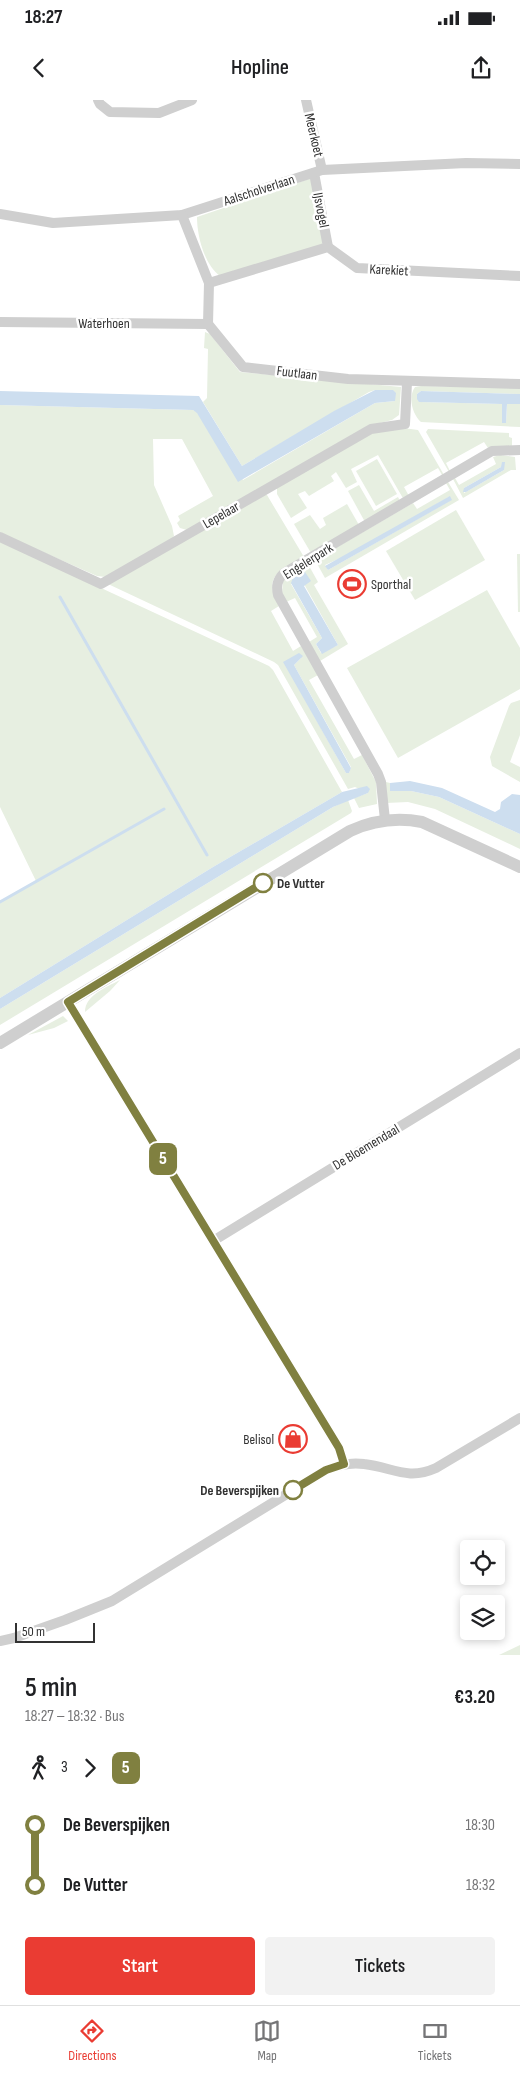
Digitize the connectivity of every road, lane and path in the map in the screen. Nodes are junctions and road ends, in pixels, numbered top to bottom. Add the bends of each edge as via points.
1 (98, 100) edge
2 (192, 100) edge
3 (306, 100) edge
4 (520, 164) edge
5 (318, 172) junction
6 (0, 214) edge
7 (182, 215) junction
8 (328, 247) junction
9 (520, 276) edge
10 (209, 283) junction
11 (0, 322) edge
12 (208, 324) junction
13 (407, 382) junction
14 (520, 384) edge
15 (520, 450) edge
16 (0, 537) edge
17 (385, 820) junction
18 (520, 867) edge
19 (68, 1002) junction
20 (0, 1043) edge
21 (520, 1053) edge
22 (213, 1241) junction
23 (520, 1418) edge
24 (344, 1464) junction
25 (14, 1638) junction
26 (0, 1640) edge
27 (0, 1645) edge

1 - 2 street via 110,112 159,113
3 - 5 street, Meerkoet
4 - 5 street, Aalscholverlaan via 466,163
5 - 7 street, Aalscholverlaan
5 - 8 street, IJsvogel
6 - 7 street, Aalscholverlaan via 53,223
7 - 10 street
8 - 9 street, Karekiet via 357,268
8 - 10 street
10 - 12 street
11 - 12 street, Waterhoen
12 - 13 street, Fuutlaan via 243,367
13 - 14 street, Fuutlaan
13 - 16 street, Lepelaar via 405,424 371,429 101,584
15 - 17 street, Engelerpark via 492,451 284,573 276,586 278,596 378,774
17 - 18 street via 408,820 433,826
17 - 19 street via 350,831
19 - 20 street
19 - 22 street
21 - 22 street, De Bloemendaal
22 - 24 street via 339,1448
23 - 24 street via 423,1474 364,1464
24 - 25 street via 326,1470 112,1601
25 - 26 street
25 - 27 street

